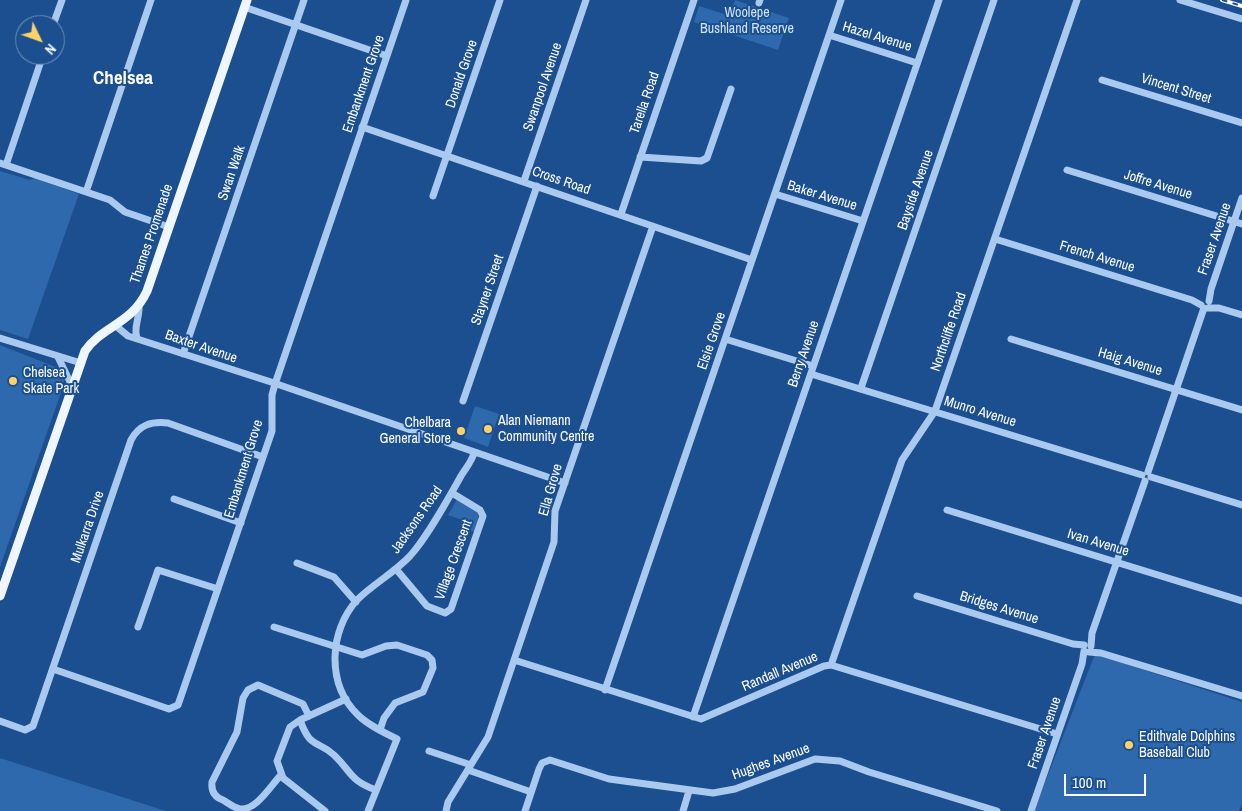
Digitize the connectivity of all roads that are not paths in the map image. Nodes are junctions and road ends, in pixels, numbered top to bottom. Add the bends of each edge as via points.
1 (62, 0) edge
2 (151, 0) edge
3 (304, 0) edge
4 (406, 0) edge
5 (500, 0) edge
6 (586, 0) edge
7 (694, 0) edge
8 (841, 0) edge
9 (939, 0) edge
10 (994, 0) edge
11 (1077, 0) edge
12 (1180, 0) edge
13 (245, 4) edge
14 (57, 15) edge
15 (1242, 19) edge
16 (296, 24) junction
17 (829, 36) junction
18 (387, 56) junction
19 (918, 63) junction
20 (39, 65) edge
21 (1102, 80) dead end
22 (731, 89) dead end
23 (1242, 123) edge
24 (362, 127) junction
25 (447, 156) junction
26 (640, 157) junction
27 (3, 164) edge
28 (1067, 170) dead end
29 (524, 181) junction
30 (537, 186) junction
31 (86, 192) junction
32 (775, 194) junction
33 (433, 196) dead end
34 (1242, 198) edge
35 (620, 214) junction
36 (863, 221) junction
37 (1234, 221) junction
38 (1242, 224) edge
39 (169, 226) junction
40 (653, 226) junction
41 (995, 239) junction
42 (752, 260) junction
43 (1206, 303) junction
44 (139, 306) junction
45 (1242, 315) edge
46 (118, 325) junction
47 (0, 338) edge
48 (137, 338) junction
49 (1011, 339) dead end
50 (726, 340) junction
51 (183, 354) junction
52 (58, 357) junction
53 (80, 364) junction
54 (812, 370) junction
55 (274, 385) junction
56 (72, 386) junction
57 (861, 388) junction
58 (1176, 389) junction
59 (463, 401) dead end
60 (1242, 410) edge
61 (935, 411) junction
62 (472, 452) junction
63 (263, 457) junction
64 (1146, 476) junction
65 (565, 483) junction
66 (452, 493) junction
67 (174, 499) dead end
68 (1242, 505) edge
69 (947, 510) dead end
70 (241, 523) junction
71 (1116, 562) junction
72 (297, 563) dead end
73 (396, 569) junction
74 (218, 590) junction
75 (0, 596) edge
76 (917, 596) dead end
77 (1242, 601) edge
78 (356, 602) junction
79 (138, 626) dead end
80 (274, 627) dead end
81 (336, 648) junction
82 (1087, 648) junction
83 (514, 660) junction
84 (831, 665) junction
85 (53, 669) junction
86 (605, 690) junction
87 (1242, 696) edge
88 (346, 699) junction
89 (309, 716) junction
90 (693, 717) junction
91 (300, 720) junction
92 (0, 721) edge
93 (380, 730) junction
94 (1057, 734) junction
95 (430, 751) dead end
96 (470, 768) junction
97 (281, 775) junction
98 (376, 790) junction
99 (689, 791) junction
100 (531, 792) junction
101 (325, 811) edge
102 (368, 811) edge
103 (446, 811) edge
104 (525, 811) edge
105 (683, 811) edge
106 (997, 811) edge
107 (1031, 811) edge

1 - 14 street
2 - 31 street
3 - 16 street, Swan Walk
4 - 18 street, Embankment Grove
5 - 25 street, Donald Grove
6 - 29 street, Swanpool Avenue
7 - 26 street, Tarella Road
8 - 17 street, Elsie Grove
9 - 19 street, Berry Avenue
10 - 57 street, Bayside Avenue
11 - 41 street, Northcliffe Road
12 - 15 street
13 - 16 street
13 - 39 main road, Thames Promenade
16 - 18 street
16 - 51 street, Swan Walk
17 - 19 street, Hazel Avenue
17 - 32 street, Elsie Grove
18 - 24 street, Embankment Grove
19 - 36 street, Berry Avenue
20 - 27 street
21 - 23 street, Vincent Street
22 - 26 street via 707,158 701,162
24 - 25 street, Cross Road
24 - 55 street, Embankment Grove
25 - 29 street, Cross Road
25 - 33 street, Donald Grove
26 - 35 street, Tarella Road
27 - 31 street
28 - 37 street, Joffre Avenue
29 - 30 street, Cross Road
30 - 35 street, Cross Road
30 - 59 street, Stayner Street
31 - 39 street via 110,200 125,212
32 - 36 street, Baker Avenue
32 - 42 street, Elsie Grove
34 - 37 street, Fraser Avenue
35 - 40 street, Cross Road
36 - 54 street, Berry Avenue
37 - 38 street, Joffre Avenue
37 - 43 street, Fraser Avenue
39 - 44 main road, Thames Promenade
40 - 42 street, Cross Road
40 - 65 street, Ella Grove
41 - 43 street, French Avenue
41 - 61 street, Northcliffe Road
42 - 50 street, Elsie Grove
43 - 45 street, French Avenue
43 - 58 street, Fraser Avenue
44 - 46 main road, Thames Promenade
44 - 48 street
46 - 48 street, Baxter Avenue via 125,335
46 - 53 main road, Thames Promenade via 92,343
47 - 52 street
48 - 51 street, Baxter Avenue
49 - 58 street, Haig Avenue
50 - 54 street, Munro Avenue
50 - 86 street, Elsie Grove
51 - 55 street, Baxter Avenue
52 - 53 street
52 - 56 street
53 - 56 main road, Thames Promenade
54 - 57 street, Munro Avenue
54 - 90 street, Berry Avenue
55 - 62 street, Baxter Avenue
55 - 63 street, Embankment Grove via 272,431
56 - 75 main road, Thames Promenade
57 - 61 street, Munro Avenue
58 - 60 street, Haig Avenue
58 - 64 street, Fraser Avenue
61 - 64 street, Munro Avenue
61 - 84 street, Northcliffe Road via 902,460
62 - 65 street, Baxter Avenue
62 - 66 street, Jacksons Road
63 - 70 street, Embankment Grove
63 - 85 street, Mulkarra Drive via 168,423 157,422 140,428 131,440
64 - 68 street, Munro Avenue
64 - 71 street, Fraser Avenue
65 - 83 street, Ella Grove via 555,511 554,542
66 - 73 street, Jacksons Road via 411,554
66 - 73 street, Village Crescent via 480,510 483,516 451,609 445,613 427,606
67 - 70 street
69 - 71 street, Ivan Avenue
70 - 74 street, Embankment Grove
71 - 77 street, Ivan Avenue
71 - 82 street, Fraser Avenue
72 - 78 street via 334,577
73 - 78 street, Jacksons Road
74 - 79 street via 158,570
74 - 85 street, Embankment Grove via 176,711
76 - 82 street, Bridges Avenue
78 - 81 street, Jacksons Road via 337,634
80 - 81 street
81 - 88 street, Jacksons Road via 337,679
81 - 93 street via 362,655 386,646 397,646 427,655 432,660 433,668 423,692 395,703
82 - 87 street, Bridges Avenue
82 - 94 street, Fraser Avenue
83 - 86 street, Randall Avenue
83 - 96 street, Ella Grove via 488,737
84 - 90 street, Randall Avenue via 704,718
84 - 94 street, Randall Avenue
85 - 92 street, Mulkarra Drive via 32,728 25,730
86 - 90 street, Randall Avenue
88 - 89 street
88 - 93 street, Jacksons Road via 358,715
89 - 91 street
89 - 97 street via 303,704 258,685 248,690 243,698 237,732 211,790 216,798 242,810 251,808
91 - 97 street via 290,727 277,761
91 - 98 street via 305,735 314,744 337,758 354,779
93 - 98 street, Jacksons Road via 397,739
94 - 107 street, Fraser Avenue
95 - 96 street
96 - 100 street
96 - 103 street, Ella Grove via 448,802
97 - 101 street
98 - 102 street
99 - 100 street, Hughes Avenue via 609,779 554,760 542,764
99 - 105 street
99 - 106 street, Hughes Avenue via 735,790 805,761 826,758
100 - 104 street, Hughes Avenue

